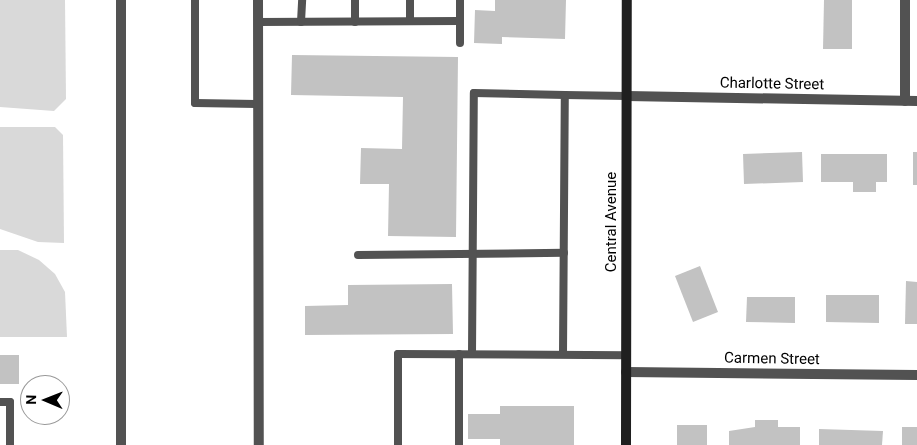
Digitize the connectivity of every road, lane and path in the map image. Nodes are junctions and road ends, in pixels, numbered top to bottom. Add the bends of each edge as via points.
1 (121, 0) edge
2 (195, 0) edge
3 (258, 0) edge
4 (302, 0) edge
5 (355, 0) edge
6 (410, 0) edge
7 (460, 0) edge
8 (627, 0) edge
9 (905, 0) edge
10 (410, 21) junction
11 (460, 21) junction
12 (258, 22) junction
13 (301, 22) junction
14 (355, 22) junction
15 (460, 42) dead end
16 (565, 95) junction
17 (627, 96) junction
18 (904, 101) junction
19 (917, 101) edge
20 (258, 104) junction
21 (473, 254) junction
22 (564, 254) junction
23 (358, 255) dead end
24 (459, 354) junction
25 (472, 354) junction
26 (563, 354) junction
27 (626, 354) junction
28 (626, 372) junction
29 (917, 375) edge
30 (0, 402) edge
31 (10, 445) edge
32 (121, 445) edge
33 (258, 445) edge
34 (398, 445) edge
35 (459, 445) edge
36 (626, 445) edge

1 - 32 street
2 - 20 lane via 195,103
3 - 12 street
4 - 13 lane
5 - 14 lane
6 - 10 lane
7 - 11 lane
8 - 17 main road, Central Avenue
9 - 18 street
10 - 11 lane
10 - 14 lane
11 - 15 lane
12 - 13 lane
12 - 20 street
13 - 14 lane
16 - 17 lane
16 - 21 lane via 474,94
16 - 22 lane
17 - 18 street, Charlotte Street
17 - 27 main road, Central Avenue
18 - 19 street, Charlotte Street
20 - 33 street
21 - 22 lane
21 - 23 lane
21 - 25 lane
22 - 26 lane
24 - 25 lane
24 - 34 lane via 398,354
24 - 35 lane
25 - 26 lane
26 - 27 lane
27 - 28 main road, Central Avenue
28 - 29 street, Carmen Street
28 - 36 main road, Central Avenue
30 - 31 lane via 10,402

